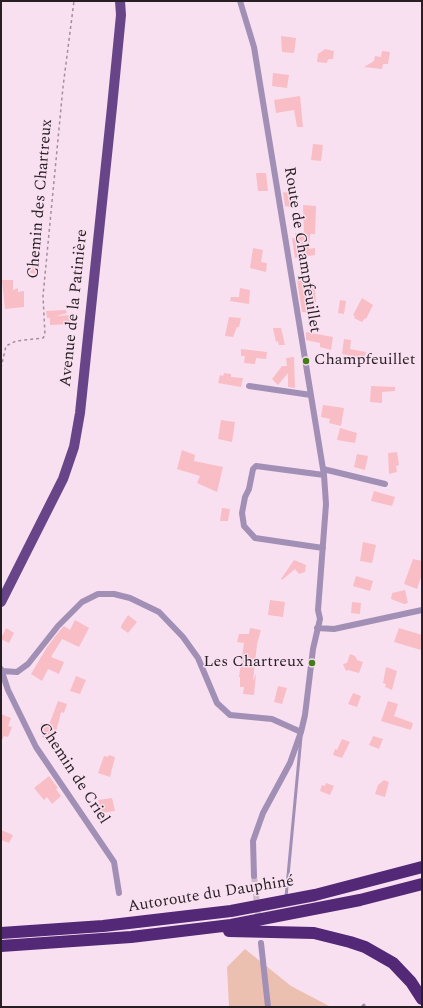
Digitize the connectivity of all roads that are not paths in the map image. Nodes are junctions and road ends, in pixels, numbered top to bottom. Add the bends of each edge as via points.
1 (120, 1) edge
2 (240, 1) edge
3 (250, 386) dead end
4 (311, 395) junction
5 (324, 472) junction
6 (385, 484) dead end
7 (323, 548) junction
8 (1, 602) edge
9 (422, 610) edge
10 (317, 628) junction
11 (2, 670) edge
12 (301, 732) junction
13 (422, 867) edge
14 (254, 876) tunnel mouth
15 (422, 884) edge
16 (119, 893) dead end
17 (286, 901) junction
18 (188, 931) junction
19 (1, 933) edge
20 (261, 943) dead end
21 (1, 946) edge
22 (422, 999) edge
23 (268, 1007) edge

1 - 8 main road, Avenue de la Patinière via 121,14 111,115 80,413 74,447 63,479
2 - 4 street, Route de Champfeuillet via 254,47
3 - 4 street
4 - 5 street, Route de Champfeuillet
5 - 6 street
5 - 7 street, Route de Champfeuillet via 326,504
5 - 7 street via 256,466 242,513 244,526 256,538
7 - 10 street, Route de Champfeuillet via 318,610 320,619
9 - 10 street via 334,629
10 - 12 street, Route de Champfeuillet
11 - 12 street via 17,672 28,664 58,626 82,602 98,594 114,594 130,598 159,612 183,637 198,658 217,703 230,715 272,719
11 - 16 street, Chemin de Criel via 8,690 36,748 114,862
12 - 14 street, Route de Champfeuillet via 290,763 263,813 253,841
12 - 17 lane
13 - 17 highway, Autoroute du Dauphiné
15 - 18 highway, Autoroute du Dauphiné via 303,912
17 - 19 highway, Autoroute du Dauphiné via 149,922
18 - 21 highway, Autoroute du Dauphiné
18 - 22 highway via 292,932 346,940 365,947 393,963 411,982
20 - 23 street

